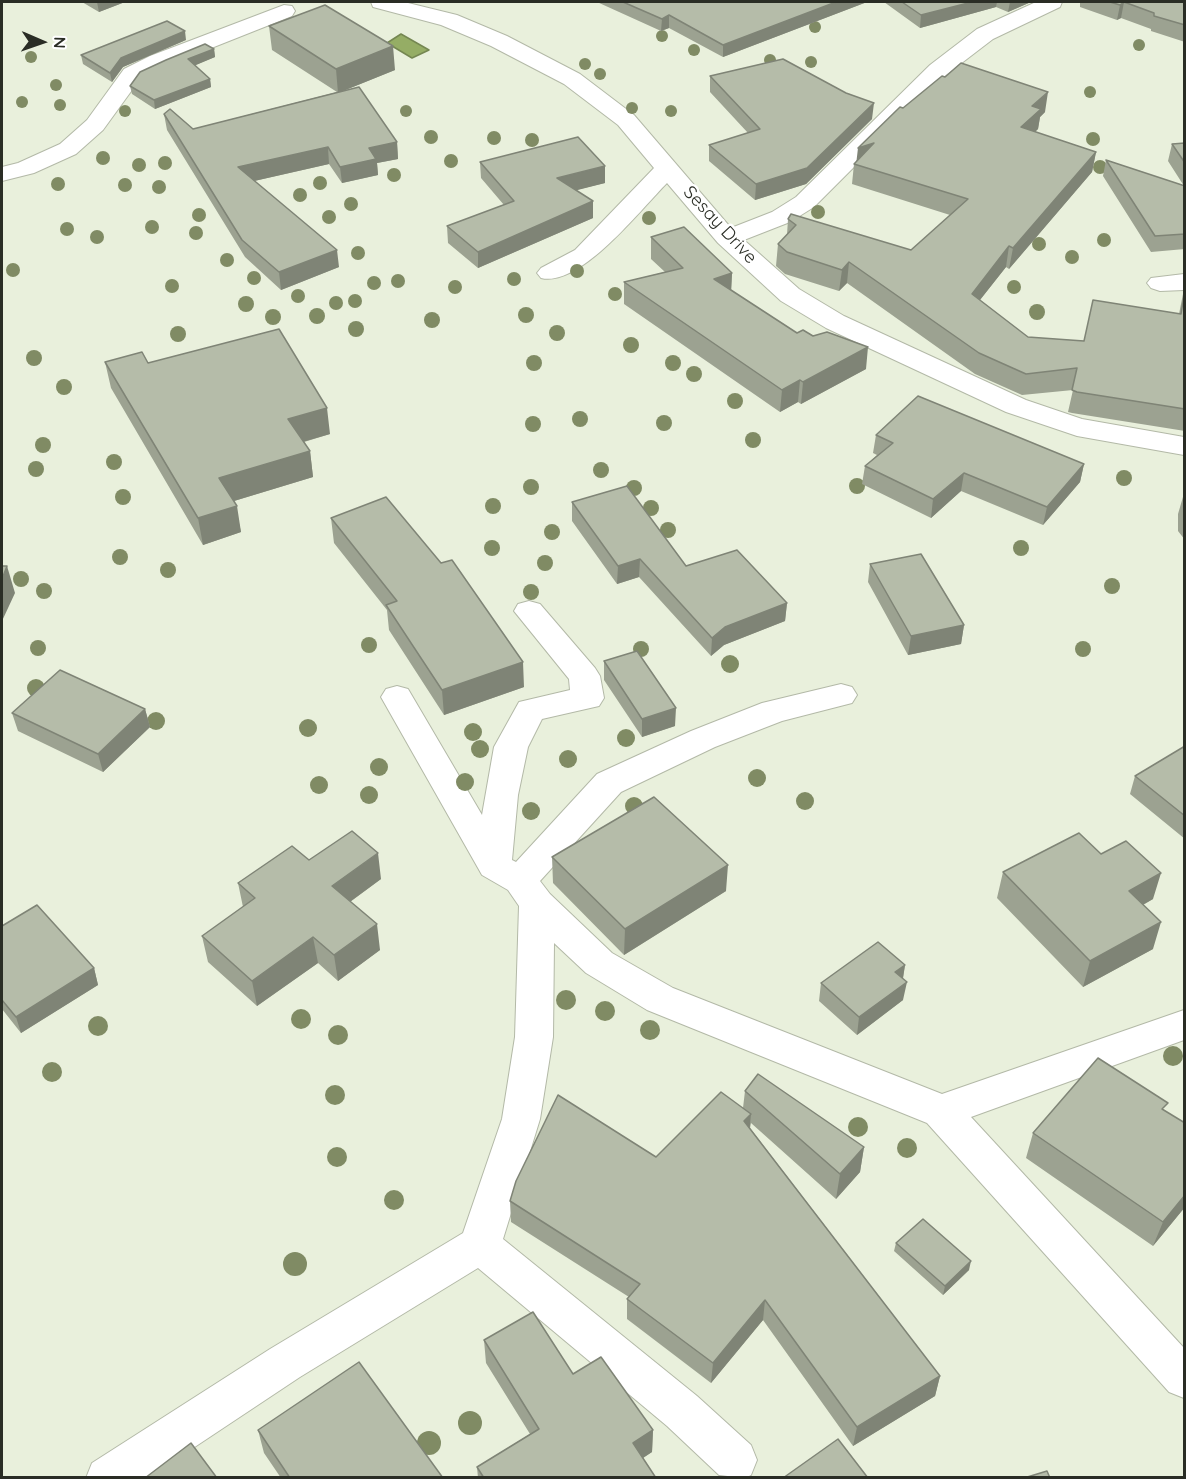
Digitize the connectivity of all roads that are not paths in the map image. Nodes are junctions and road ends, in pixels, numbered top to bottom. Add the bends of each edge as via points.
1 (381, 2) edge
2 (1053, 2) edge
3 (284, 10) dead end
4 (667, 168) junction
5 (2, 174) edge
6 (727, 238) junction
7 (550, 273) dead end
8 (1185, 446) edge
9 (529, 611) dead end
10 (841, 695) dead end
11 (397, 697) dead end
12 (517, 883) junction
13 (1185, 1025) edge
14 (941, 1111) junction
15 (480, 1245) junction
16 (1185, 1378) edge
17 (735, 1460) dead end
18 (108, 1478) edge

1 - 4 street, Sesay Drive via 449,20 572,79 626,120
2 - 6 street via 985,34 938,70 805,202 781,217
3 - 5 street via 132,74 95,126 68,149
4 - 6 street, Sesay Drive
4 - 7 street via 584,255
6 - 8 street, Sesay Drive via 790,295 835,322 1016,406 1077,427
9 - 12 street via 584,676 588,698 531,710 511,747 501,795
10 - 12 street via 774,711 609,783
11 - 12 street
12 - 14 street via 599,963 660,999
12 - 15 street via 534,1037 521,1119
13 - 14 street
14 - 16 street
15 - 17 street via 682,1411
15 - 18 street via 285,1363

